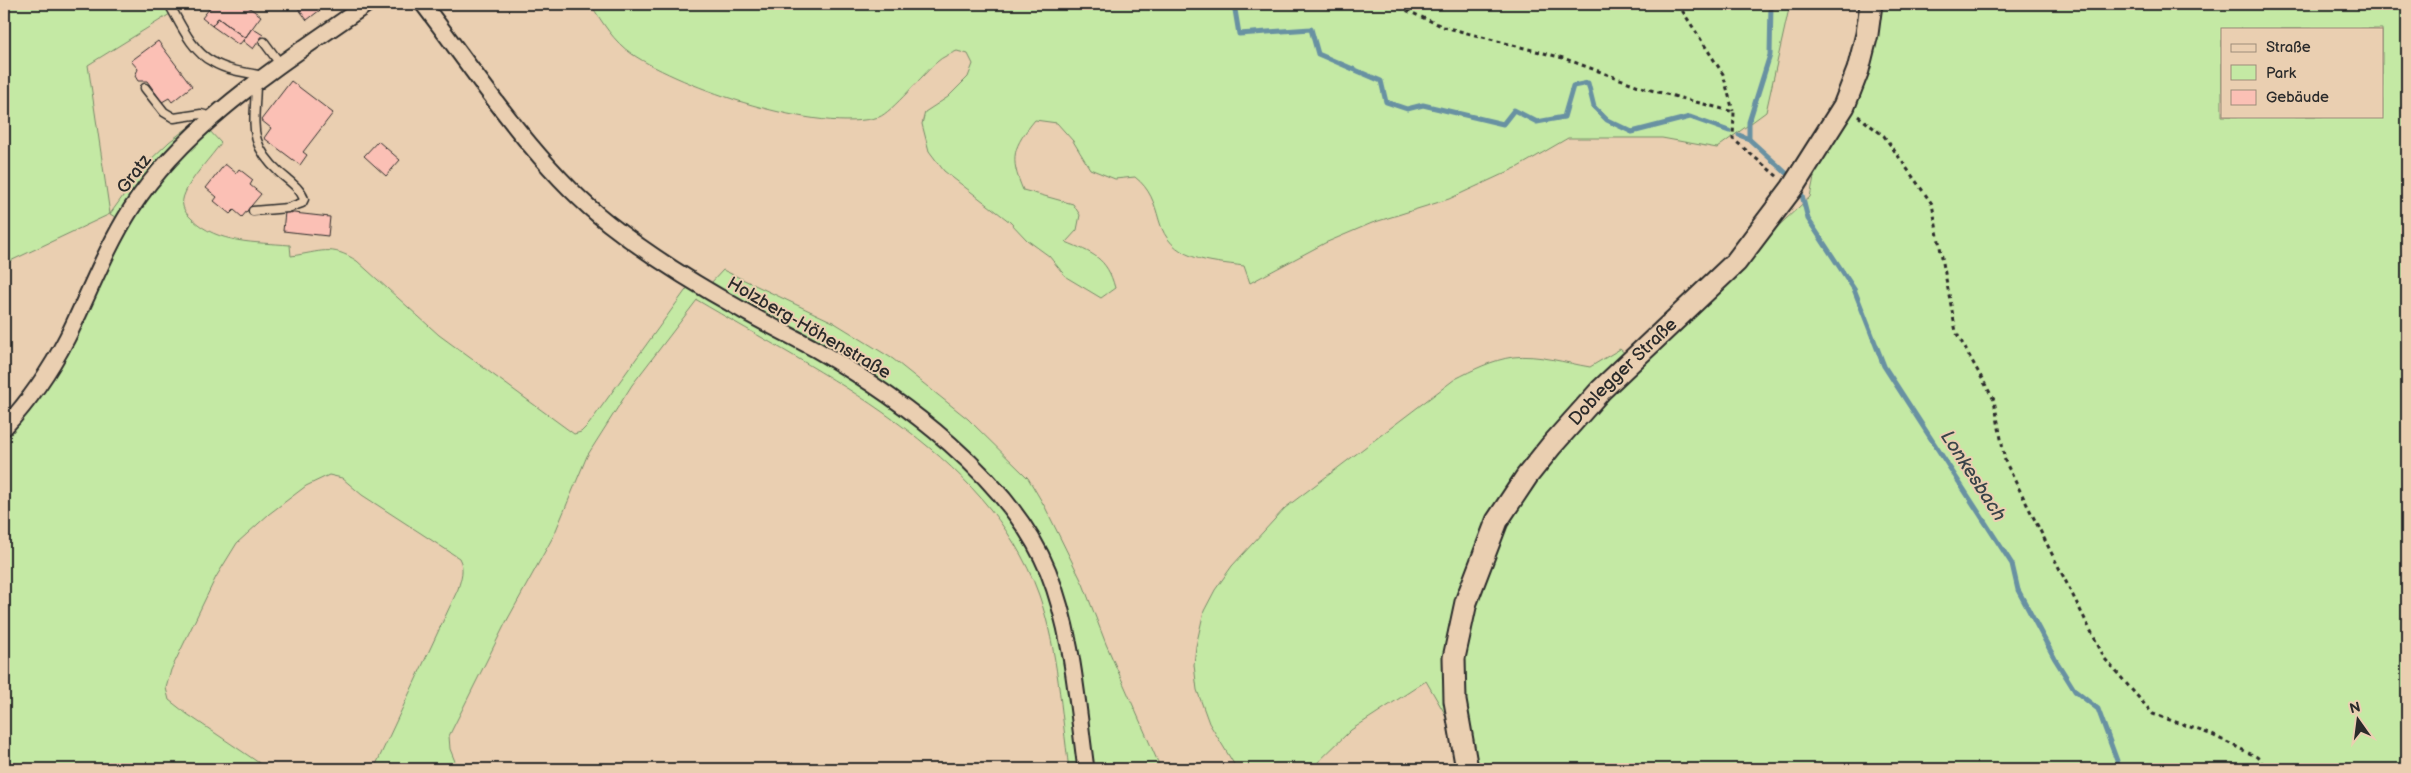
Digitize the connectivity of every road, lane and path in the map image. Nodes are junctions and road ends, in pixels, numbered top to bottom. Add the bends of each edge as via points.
1 (169, 4) edge
2 (367, 4) edge
3 (423, 4) edge
4 (1392, 4) edge
5 (1678, 4) edge
6 (1871, 4) edge
7 (264, 42) dead end
8 (281, 66) junction
9 (262, 80) junction
10 (145, 88) dead end
11 (1844, 106) junction
12 (1734, 112) junction
13 (213, 117) junction
14 (1792, 188) junction
15 (253, 211) dead end
16 (4, 428) edge
17 (1086, 769) edge
18 (1468, 769) edge
19 (2267, 769) edge

1 - 9 lane via 205,57
2 - 8 street, Gratz
3 - 17 street, Holzberg-Höhenstraße via 540,156 606,221 686,278 875,385 965,458 1004,499 1039,552 1061,610
4 - 12 path via 1444,27 1563,58 1647,89
5 - 12 path via 1723,74
6 - 11 street, Doblegger Straße via 1858,70
7 - 8 lane
8 - 9 street, Gratz
9 - 13 street, Gratz
9 - 15 lane via 255,136 258,146 266,160 296,187 304,199 302,203 288,208
10 - 13 lane via 164,112 174,118 201,114
11 - 14 street, Doblegger Straße
11 - 19 path via 1884,136 1932,204 1956,332 1994,400 2005,460 2105,659 2153,714 2218,738 2257,757
12 - 14 path via 1733,139 1760,165
13 - 16 street, Gratz via 176,150 141,195 119,230 53,364
14 - 18 street, Doblegger Straße via 1736,262 1601,390 1551,446 1496,521 1466,602 1454,658 1455,701

